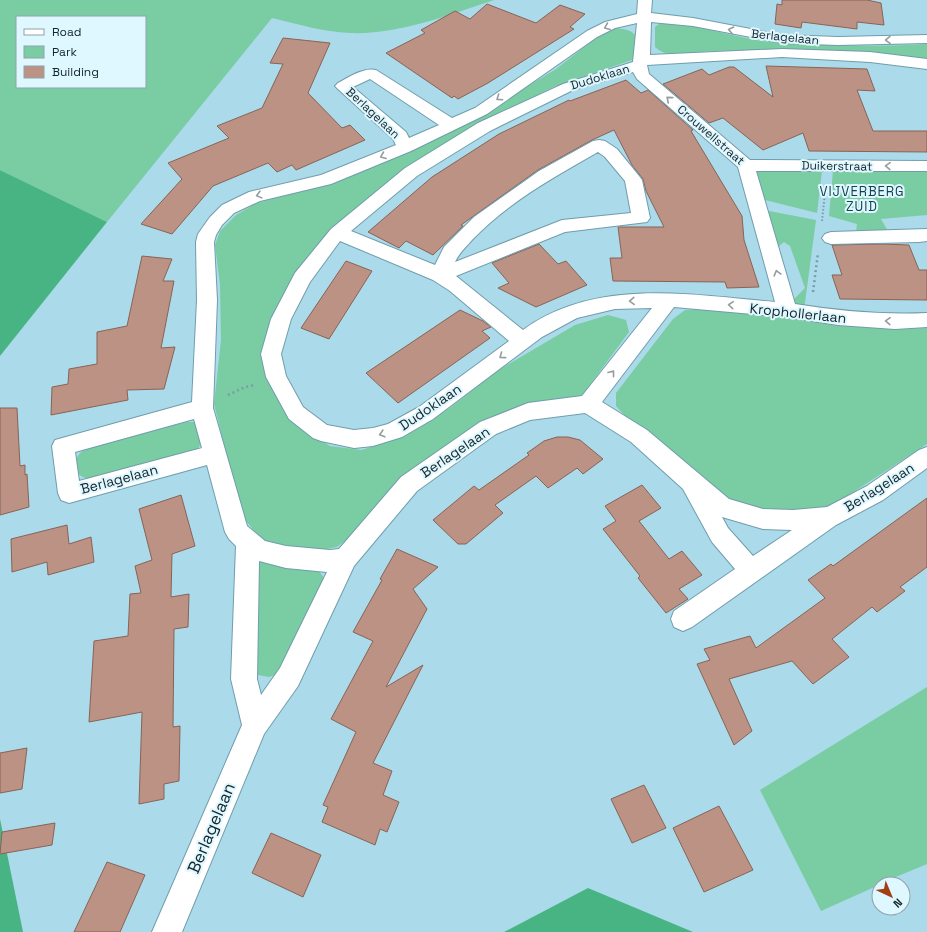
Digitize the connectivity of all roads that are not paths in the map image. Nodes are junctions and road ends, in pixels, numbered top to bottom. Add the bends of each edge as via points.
1 (645, 8) edge
2 (927, 39) edge
3 (641, 62) junction
4 (927, 64) edge
5 (451, 125) junction
6 (405, 147) junction
7 (746, 165) junction
8 (927, 166) edge
9 (337, 233) junction
10 (927, 235) edge
11 (831, 238) dead end
12 (440, 275) junction
13 (669, 300) junction
14 (787, 310) junction
15 (927, 320) edge
16 (523, 341) junction
17 (588, 404) junction
18 (202, 408) junction
19 (215, 454) junction
20 (927, 456) edge
21 (690, 481) junction
22 (830, 517) junction
23 (248, 542) junction
24 (346, 558) junction
25 (751, 571) junction
26 (683, 619) dead end
27 (255, 725) junction
28 (167, 932) edge

2 -> 1 street, Berlagelaan via 782,39 736,32
1 - 3 street
1 -> 5 street, Berlagelaan via 592,34 481,111
3 - 4 street, Dudoklaan via 782,53 870,57
7 -> 3 street, Crouwellstraat via 642,76
3 - 9 street, Dudoklaan via 568,87 484,127 411,172
5 - 6 street, Berlagelaan
5 - 6 street, Berlagelaan via 371,73 343,86 400,136
6 -> 18 street, Berlagelaan via 325,180 255,196 228,209 216,221 205,242 207,300
8 -> 7 street, Duikerstraat
14 -> 7 street, Crouwellstraat
9 - 12 street
16 -> 9 street, Dudoklaan via 426,413 394,431 354,439 321,432 296,413 276,377 271,354 281,320 302,278
10 - 11 street
12 - 12 street via 562,226 641,218 633,180 611,153 599,145 545,175 480,221 450,252
12 - 16 street
14 -> 13 street, Krophollerlaan
13 -> 16 street, Dudoklaan via 615,302 572,312
17 -> 13 street
15 -> 14 street, Krophollerlaan via 895,322
17 - 21 street, Berlagelaan via 640,436
17 - 24 street, Berlagelaan via 528,412 488,428 409,484
18 - 19 street, Berlagelaan
18 - 19 street, Berlagelaan via 63,446 69,493
19 - 23 street, Berlagelaan via 237,532
20 - 22 street, Berlagelaan via 875,493
21 - 22 street, Berlagelaan via 722,506 763,518 793,520
21 - 25 street, Berlagelaan via 720,535
22 - 25 street, Berlagelaan
23 - 24 street, Berlagelaan via 258,550 286,557 330,561
23 - 27 street via 244,679
24 - 27 street, Berlagelaan via 289,677
25 - 26 street, Berlagelaan
27 - 28 street, Berlagelaan

